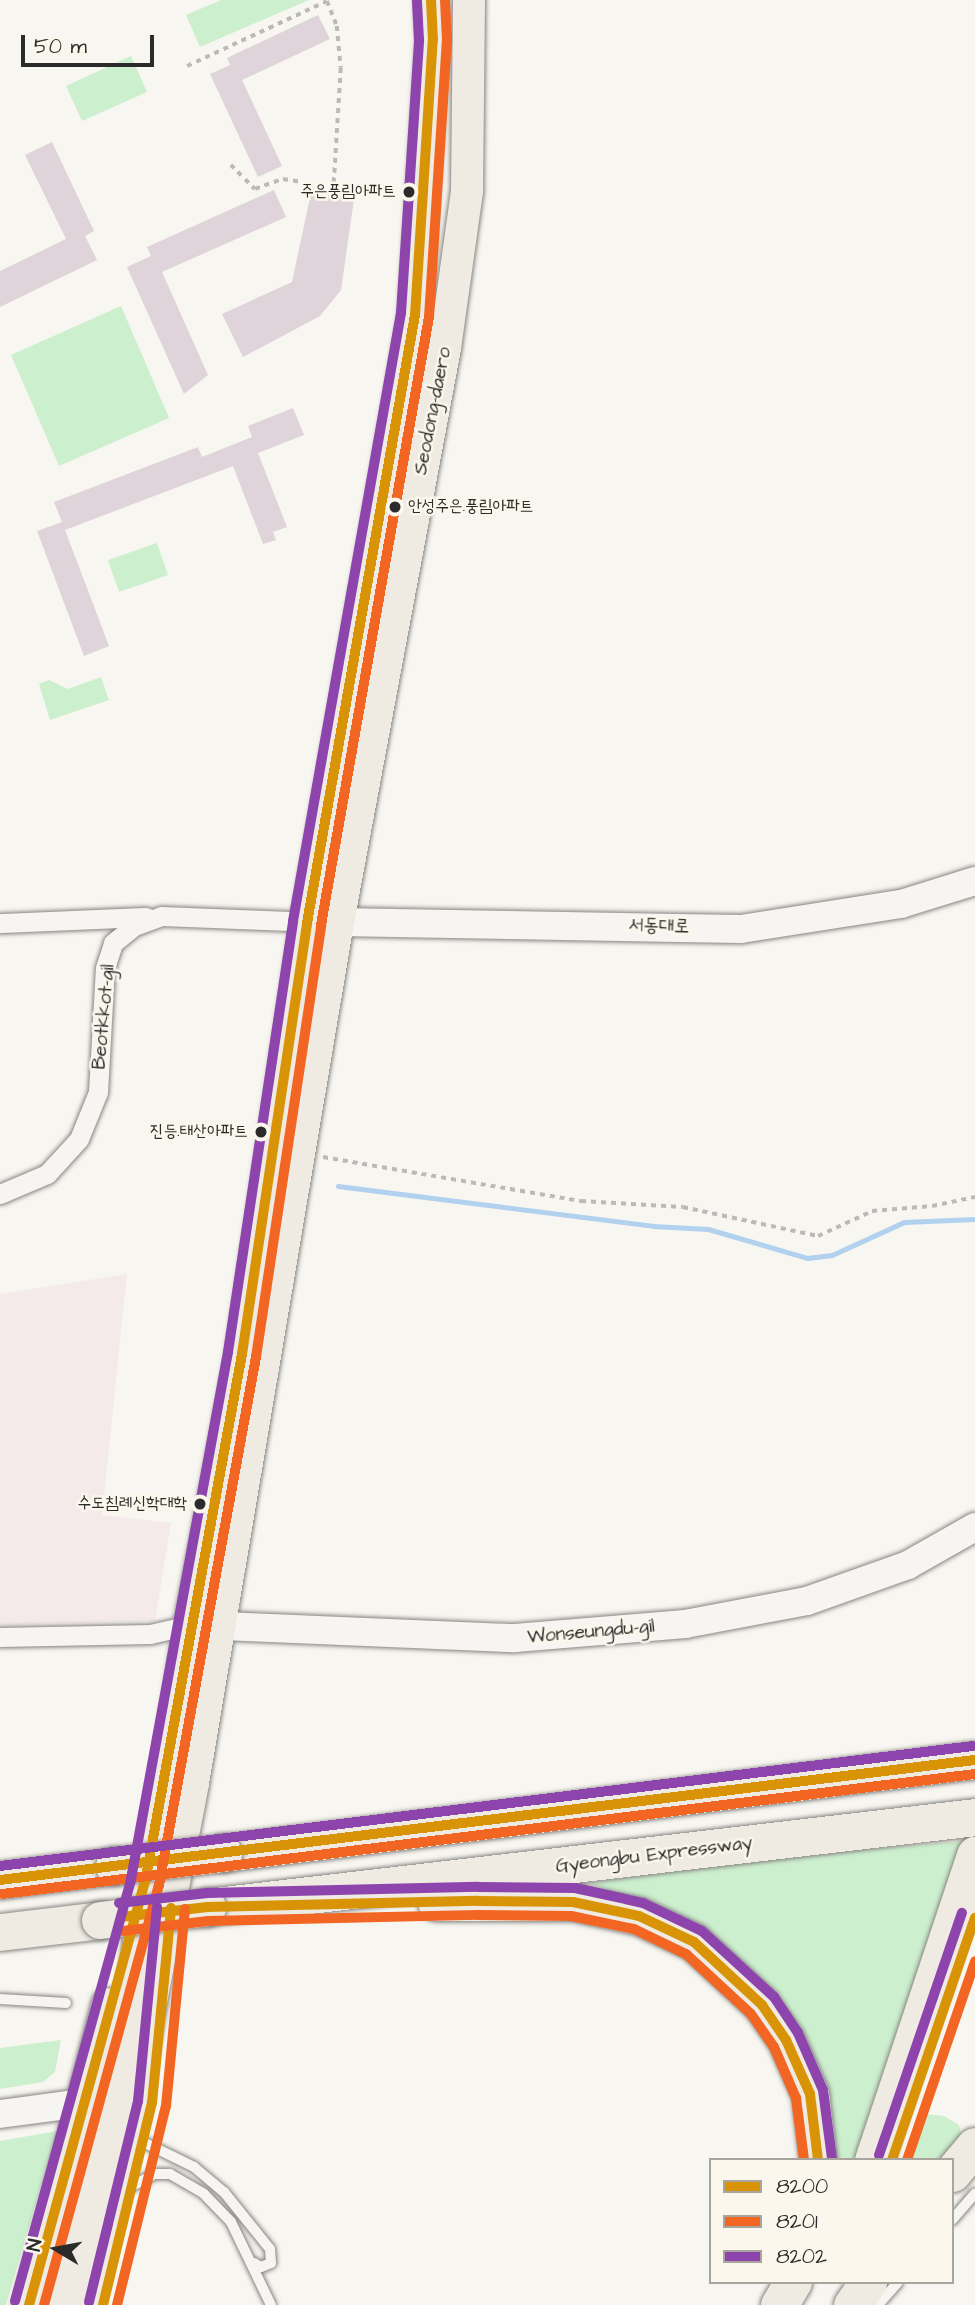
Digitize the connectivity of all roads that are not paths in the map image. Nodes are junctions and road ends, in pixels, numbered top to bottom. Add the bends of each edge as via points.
1 (431, 0) edge
2 (471, 6) edge
3 (975, 881) edge
4 (161, 916) junction
5 (338, 922) junction
6 (0, 923) edge
7 (307, 923) junction
8 (0, 1195) edge
9 (975, 1527) edge
10 (204, 1625) junction
11 (0, 1637) edge
12 (969, 1761) edge
13 (960, 1819) edge
14 (975, 1855) edge
15 (144, 1876) junction
16 (0, 1880) edge
17 (207, 1907) junction
18 (975, 1918) edge
19 (0, 1932) edge
20 (0, 2000) edge
21 (66, 2003) dead end
22 (81, 2103) junction
23 (0, 2114) edge
24 (143, 2141) junction
25 (975, 2146) edge
26 (818, 2158) edge
27 (874, 2158) edge
28 (892, 2158) edge
29 (954, 2171) edge
30 (132, 2186) junction
31 (975, 2194) edge
32 (954, 2218) edge
33 (254, 2263) junction
34 (792, 2284) edge
35 (820, 2284) edge
36 (843, 2284) edge
37 (868, 2284) edge
38 (896, 2284) edge
39 (29, 2305) edge
40 (58, 2305) edge
41 (83, 2305) edge
42 (103, 2305) edge
43 (271, 2305) edge
44 (779, 2305) edge
45 (809, 2305) edge
46 (832, 2305) edge
47 (852, 2305) edge
48 (878, 2305) edge

1 - 7 main road, Seodong-daero via 433,40 415,315
2 - 5 main road, Seodong-daero via 467,191 445,348
3 - 5 street, 서동대로 via 901,904 741,929
4 - 6 street
4 - 7 street, Beotkkot-gil
4 - 8 street, Beotkkot-gil via 134,926 113,943 105,968 98,1092 79,1139 47,1174
5 - 7 street, Beotkkot-gil
5 - 10 main road, Seodong-daero via 301,1153
7 - 10 main road, Seodong-daero
9 - 10 street, Wonseungdu-gil via 908,1565 807,1601 685,1624 515,1638
10 - 11 street via 150,1633
10 - 15 main road, Seodong-daero
12 - 15 highway, bridge via 223,1853
13 - 17 highway, Gyeongbu Expressway
14 - 27 highway
15 - 16 highway
15 - 22 main road
15 - 24 main road via 152,2103
15 - 40 main road, Seodong-daero via 136,1973
15 - 41 main road, Seodong-daero via 123,2147
17 - 19 highway, bridge
17 - 26 highway via 573,1902 639,1916 694,1942 762,2005 786,2040 810,2094
18 - 28 highway
20 - 21 lane
22 - 23 street
22 - 39 main road
24 - 30 main road
24 - 33 lane via 194,2167 224,2192 270,2249 267,2266
25 - 29 highway
30 - 33 lane via 155,2174 170,2174 189,2183 231,2222
30 - 42 main road
31 - 32 lane
33 - 43 lane
34 - 44 highway
35 - 45 highway
36 - 46 highway
37 - 47 highway
38 - 48 lane

